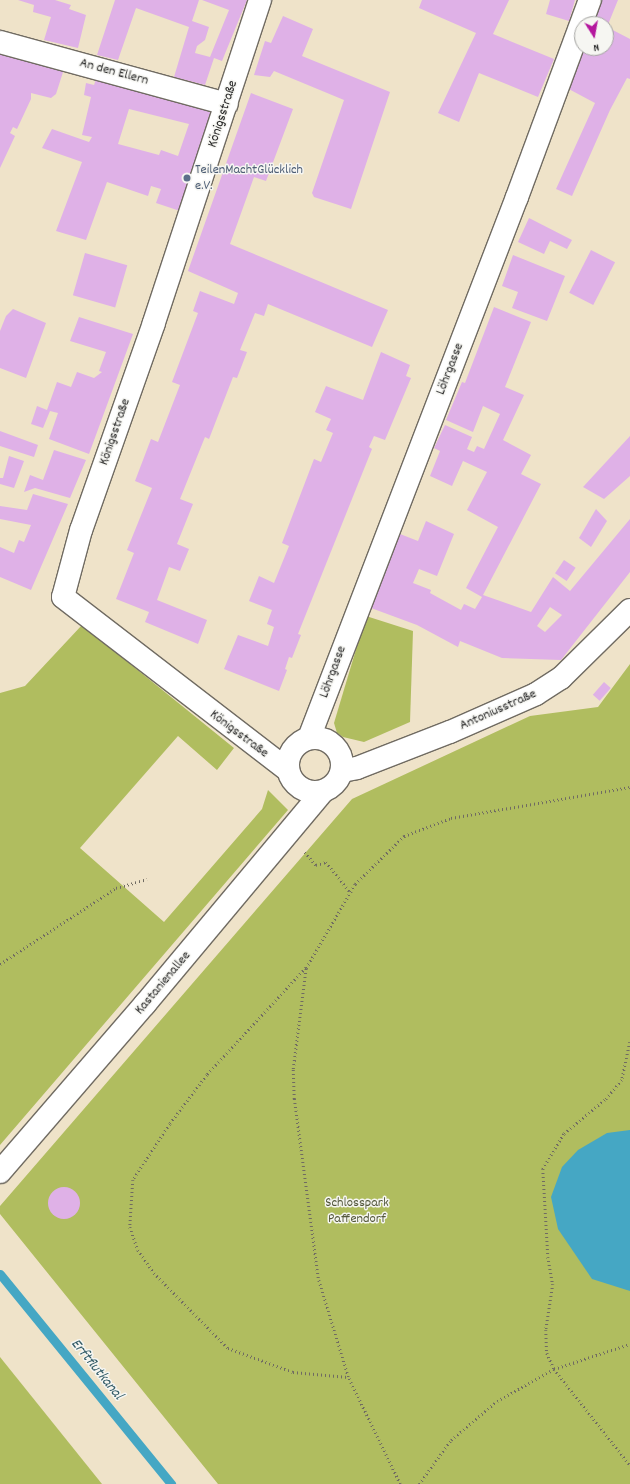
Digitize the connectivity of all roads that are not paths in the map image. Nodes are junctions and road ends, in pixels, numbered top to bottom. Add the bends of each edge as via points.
1 (260, 0) edge
2 (590, 0) edge
3 (0, 42) edge
4 (227, 104) junction
5 (630, 610) edge
6 (308, 738) junction
7 (288, 770) junction
8 (342, 771) junction
9 (322, 792) junction
10 (0, 1172) edge

1 - 4 street, Königsstraße
2 - 6 street, Löhrgasse via 517,197
3 - 4 street, An den Ellern
4 - 7 street, Königsstraße via 81,530 63,597
5 - 8 street, Antoniusstraße via 561,678 536,694 450,732 357,768
6 - 7 street via 301,741 290,753
6 - 8 street via 326,740 334,745 342,762
7 - 9 street via 290,778 304,790
8 - 9 street via 334,784
9 - 10 street, Kastanienallee via 290,833

